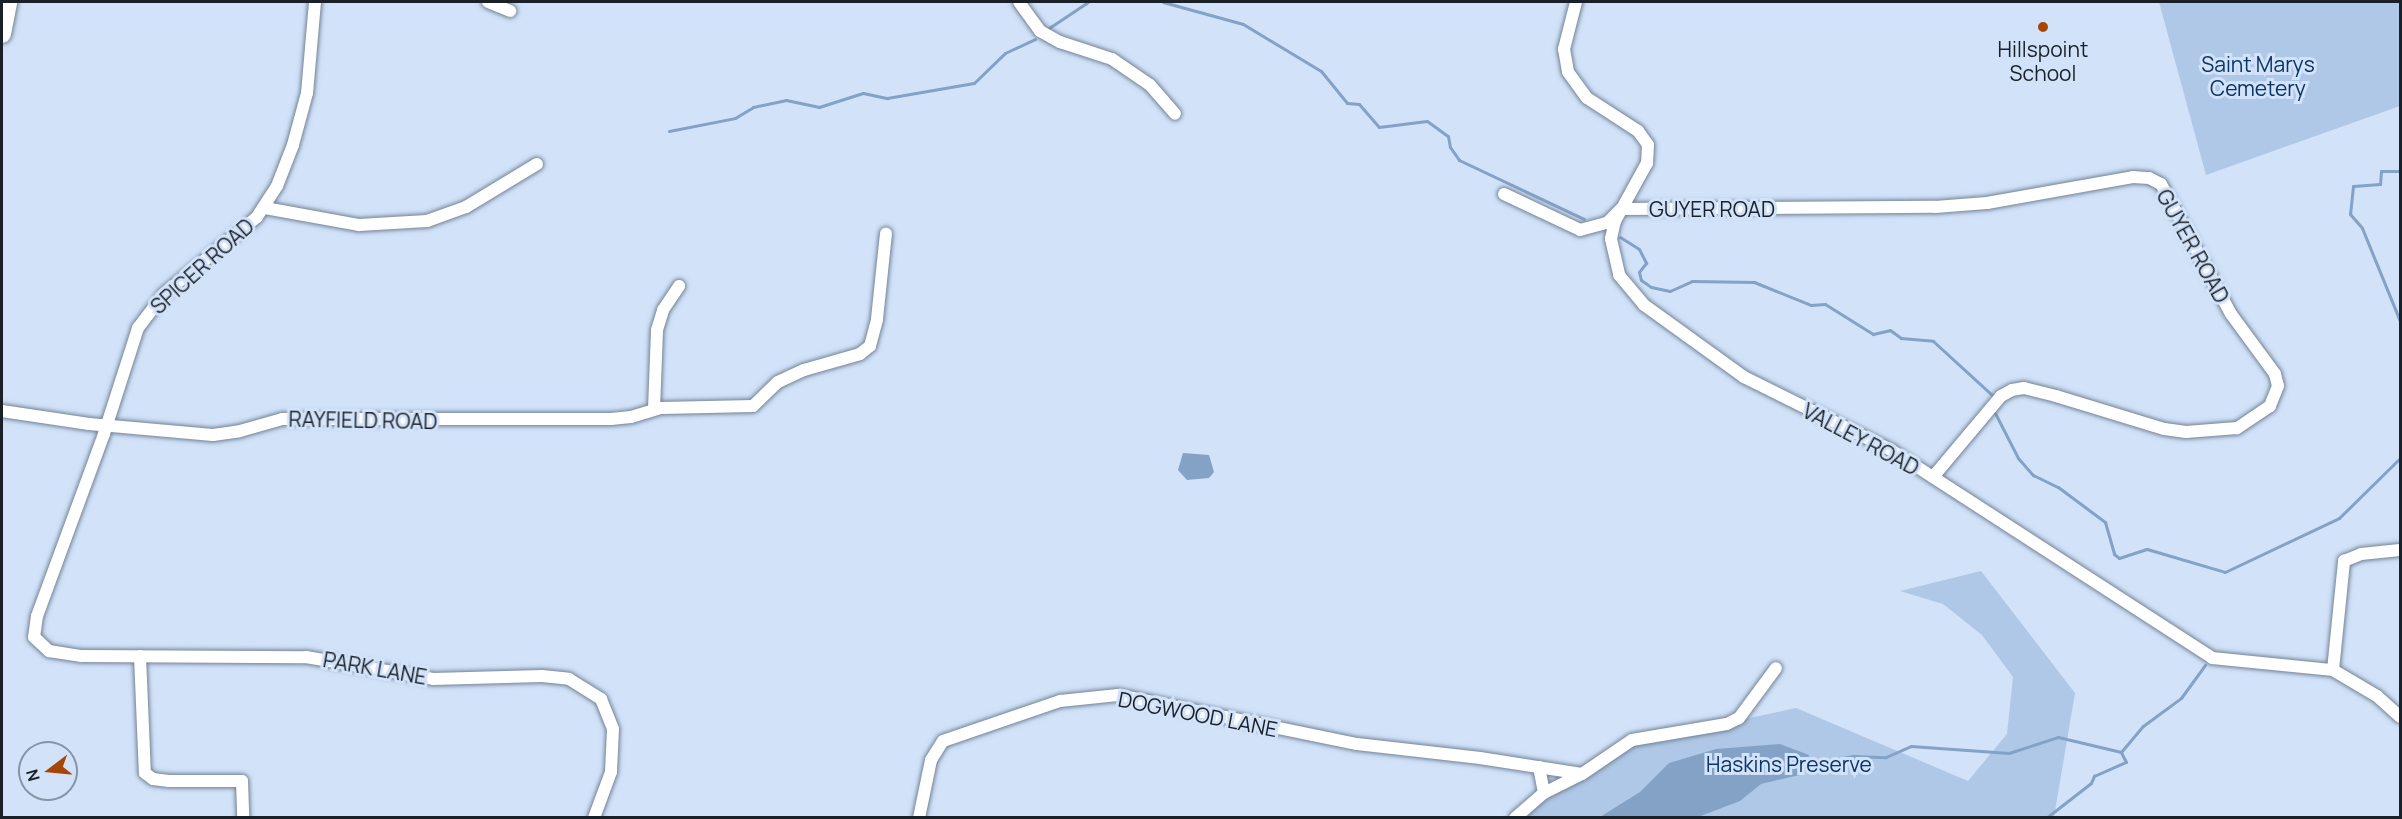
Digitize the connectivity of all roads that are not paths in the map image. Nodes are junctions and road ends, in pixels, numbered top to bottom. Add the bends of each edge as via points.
1 (8, 2) edge
2 (315, 2) edge
3 (488, 2) edge
4 (1019, 2) edge
5 (1576, 2) edge
6 (510, 11) dead end
7 (2, 34) edge
8 (1175, 114) dead end
9 (537, 164) dead end
10 (1504, 194) dead end
11 (266, 208) junction
12 (1621, 209) junction
13 (886, 233) dead end
14 (679, 286) dead end
15 (654, 409) junction
16 (2, 411) edge
17 (107, 425) junction
18 (1933, 477) junction
19 (2400, 550) edge
20 (34, 628) joint
21 (140, 656) junction
22 (1776, 668) dead end
23 (2333, 670) junction
24 (2400, 717) edge
25 (1539, 767) junction
26 (1582, 774) junction
27 (1544, 794) junction
28 (243, 818) edge
29 (594, 818) edge
30 (919, 818) edge
31 (1515, 818) edge

1 - 7 main road
2 - 11 street, SPICER ROAD via 301,121
3 - 6 street
4 - 8 street via 1040,31 1060,42 1112,59 1150,85
5 - 12 street, VALLEY ROAD via 1564,49 1568,72 1587,98 1638,131 1648,145 1647,163
9 - 11 street via 466,207 427,221 359,225
10 - 12 street via 1580,230 1607,223
11 - 17 street, SPICER ROAD via 170,289 147,315 133,340
12 - 18 street, VALLEY ROAD via 1612,231 1611,247 1624,283 1678,331 1758,385 1870,438
12 - 18 street, GUYER ROAD via 1935,207 1987,203 2133,177 2161,184 2230,314 2275,374 2278,386 2270,406 2237,428 2186,432 2024,388 2012,390 2001,396
13 - 15 street, RAYFIELD ROAD via 877,320 870,346 860,354 778,382 753,406
14 - 15 street via 663,310 657,330
15 - 17 street, RAYFIELD ROAD via 611,419 282,418 226,434
16 - 17 street, RAYFIELD ROAD
17 - 20 street, SPICER ROAD
18 - 23 street, VALLEY ROAD via 2212,658
19 - 23 street via 2361,554 2344,561
20 - 21 street, PARK LANE via 38,644 49,651 82,656
21 - 28 street via 145,773 153,779 169,781 242,781
21 - 29 street, PARK LANE via 306,657 433,679 569,679 600,699 613,729 611,772
22 - 26 street via 1739,718 1632,740
23 - 24 street, VALLEY ROAD via 2377,696
25 - 26 street, DOGWOOD LANE
25 - 27 street
25 - 30 street, DOGWOOD LANE via 1357,744 1118,695 1060,701 944,741 931,760
26 - 27 street
27 - 31 street

